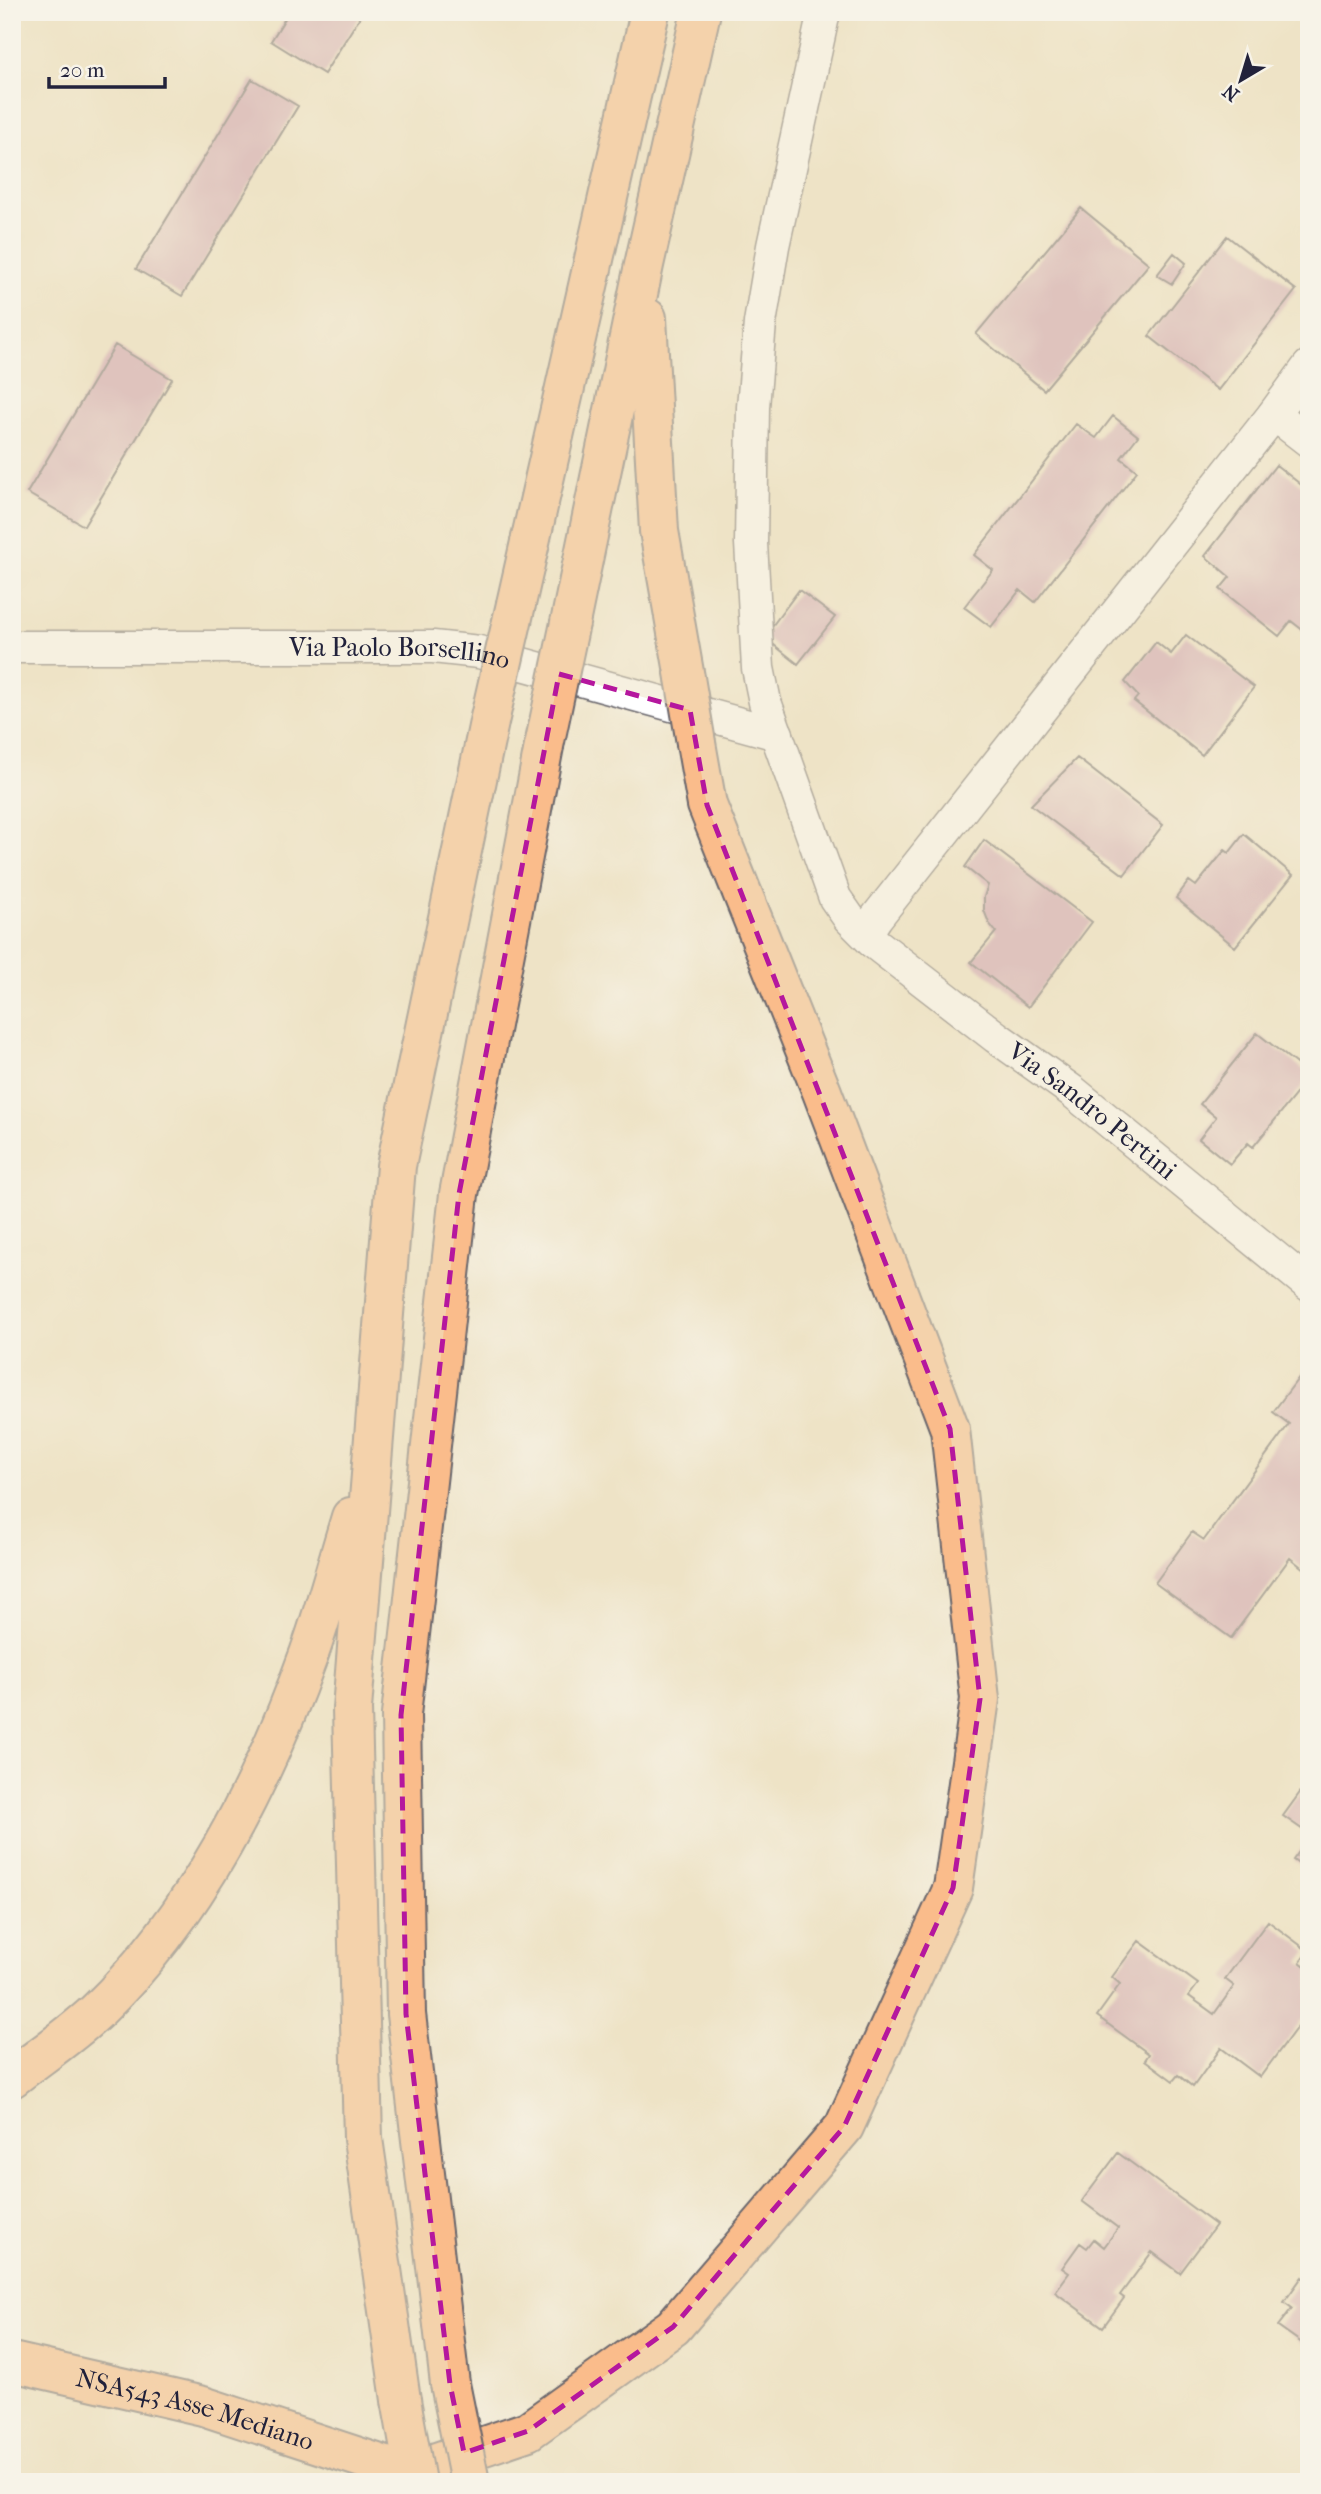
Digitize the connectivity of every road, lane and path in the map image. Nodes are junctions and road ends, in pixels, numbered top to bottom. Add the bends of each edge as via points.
1 (650, 12) edge
2 (701, 12) edge
3 (824, 12) edge
4 (644, 265) junction
5 (1309, 366) edge
6 (1274, 414) junction
7 (1309, 441) edge
8 (12, 647) edge
9 (777, 734) junction
10 (872, 941) junction
11 (1309, 1285) edge
12 (372, 1452) junction
13 (12, 2078) edge
14 (12, 2362) edge
15 (378, 2482) edge
16 (415, 2482) edge
17 (470, 2482) edge

1 - 12 highway, bridge via 489,722 396,1166
2 - 4 highway
3 - 9 street, Via Sandro Pertini via 773,246 753,407 751,543 758,668
4 - 15 highway, bridge via 659,531 707,806 950,1429 980,1699 953,1888 844,2127 673,2328 528,2431
4 - 17 highway, bridge via 544,746 459,1194 401,1715 406,2014 450,2384
5 - 6 street
6 - 7 street
6 - 10 street via 876,918 869,929
8 - 9 street, Via Paolo Borsellino via 433,647 480,652
9 - 10 street, Via Sandro Pertini via 835,898
10 - 11 street, Via Sandro Pertini via 1072,1091
12 - 13 highway via 309,1654 260,1775 219,1854 158,1942 95,2012
12 - 16 highway, bridge via 352,1709 363,2140
14 - 16 highway, NSA543 Asse Mediano, bridge via 203,2406 383,2465

